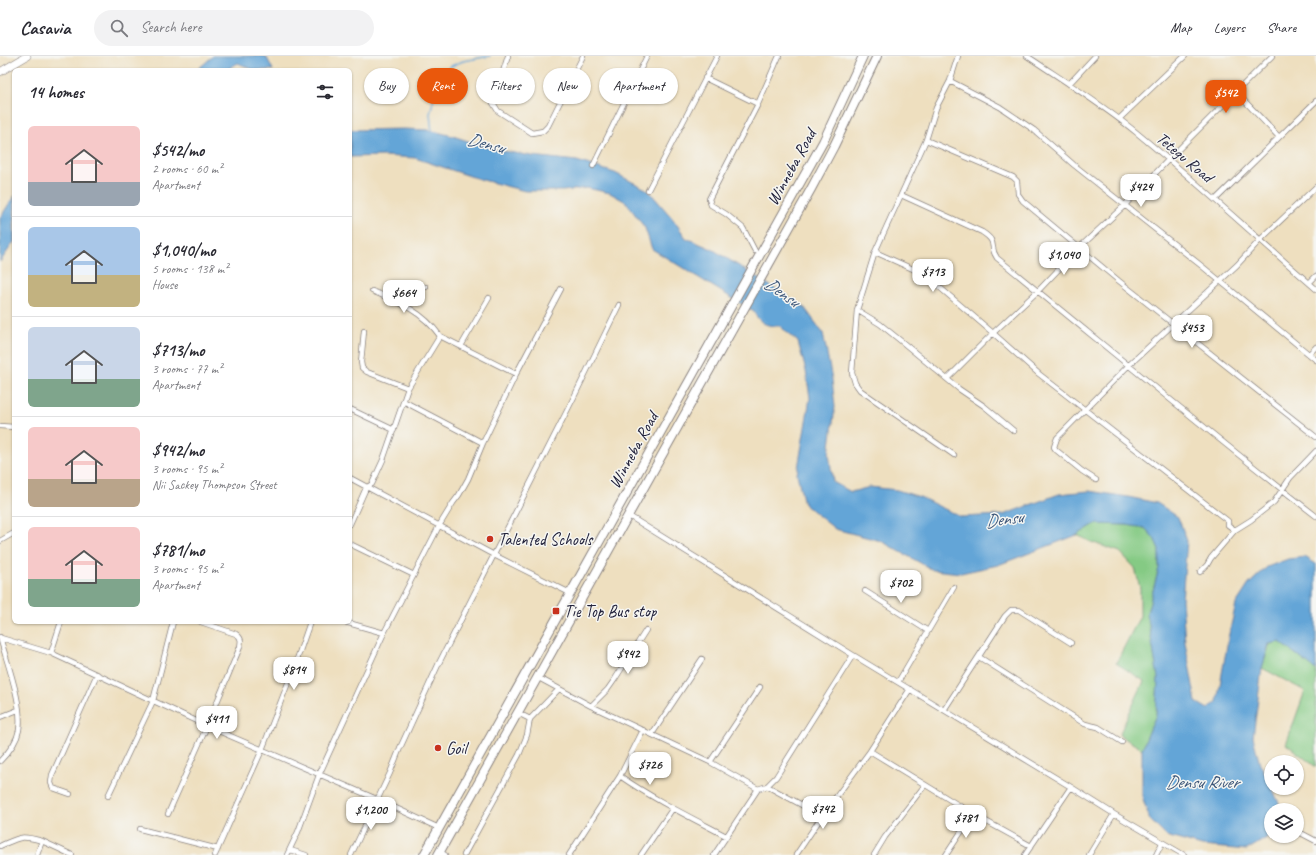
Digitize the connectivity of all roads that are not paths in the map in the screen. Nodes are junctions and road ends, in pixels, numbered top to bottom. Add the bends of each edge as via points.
1 (27, 56) edge
2 (508, 56) edge
3 (583, 56) edge
4 (647, 56) edge
5 (717, 56) edge
6 (779, 56) edge
7 (863, 56) edge
8 (877, 56) edge
9 (958, 56) edge
10 (1027, 56) edge
11 (1095, 56) edge
12 (1185, 56) edge
13 (1272, 56) edge
14 (0, 72) edge
15 (705, 78) junction
16 (950, 81) junction
17 (1069, 84) junction
18 (1236, 92) junction
19 (1316, 102) edge
20 (758, 104) junction
21 (1119, 119) junction
22 (1279, 137) junction
23 (926, 140) junction
24 (1168, 160) junction
25 (593, 166) dead end
26 (1316, 187) edge
27 (648, 190) dead end
28 (901, 195) junction
29 (1215, 200) junction
30 (1125, 205) junction
31 (1260, 240) junction
32 (1079, 248) junction
33 (755, 251) dead end
34 (875, 252) junction
35 (1316, 276) edge
36 (1220, 281) junction
37 (1309, 283) junction
38 (426, 287) dead end
39 (561, 289) dead end
40 (1316, 289) edge
41 (372, 290) dead end
42 (1038, 291) junction
43 (489, 298) dead end
44 (403, 303) junction
45 (619, 305) dead end
46 (857, 310) junction
47 (1173, 323) junction
48 (364, 332) dead end
49 (993, 333) junction
50 (440, 336) junction
51 (461, 346) junction
52 (1316, 347) edge
53 (1309, 354) junction
54 (1316, 360) edge
55 (1128, 366) junction
56 (516, 374) junction
57 (947, 378) junction
58 (408, 388) junction
59 (404, 402) junction
60 (1084, 409) junction
61 (352, 410) edge
62 (0, 426) edge
63 (12, 427) edge
64 (394, 430) junction
65 (1014, 431) dead end
66 (1316, 437) edge
67 (483, 443) junction
68 (1316, 451) edge
69 (954, 455) dead end
70 (352, 479) edge
71 (1096, 480) dead end
72 (366, 488) junction
73 (1282, 490) junction
74 (629, 516) junction
75 (1316, 516) edge
76 (352, 520) edge
77 (439, 526) junction
78 (1235, 530) junction
79 (12, 534) edge
80 (0, 541) edge
81 (352, 545) edge
82 (494, 555) junction
83 (1200, 572) dead end
84 (414, 574) junction
85 (954, 586) dead end
86 (865, 591) dead end
87 (570, 593) junction
88 (60, 624) edge
89 (172, 624) edge
90 (207, 624) edge
91 (309, 624) edge
92 (352, 624) edge
93 (646, 630) dead end
94 (928, 630) junction
95 (384, 633) junction
96 (0, 637) edge
97 (1071, 642) dead end
98 (50, 653) junction
99 (853, 655) junction
100 (979, 657) junction
101 (0, 658) edge
102 (6, 658) junction
103 (702, 660) dead end
104 (97, 674) junction
105 (537, 677) junction
106 (898, 682) junction
107 (760, 687) dead end
108 (910, 689) junction
109 (559, 690) junction
110 (153, 701) junction
111 (509, 702) junction
112 (591, 706) junction
113 (18, 710) junction
114 (944, 710) junction
115 (516, 716) junction
116 (0, 717) edge
117 (530, 719) junction
118 (207, 726) junction
119 (643, 730) junction
120 (652, 734) junction
121 (487, 742) junction
122 (1122, 742) dead end
123 (262, 750) junction
124 (870, 751) junction
125 (0, 761) edge
126 (490, 762) junction
127 (710, 762) junction
128 (319, 775) junction
129 (620, 776) junction
130 (925, 784) junction
131 (767, 786) junction
132 (1071, 787) junction
133 (758, 789) junction
134 (70, 794) dead end
135 (108, 796) dead end
136 (377, 800) junction
137 (672, 808) junction
138 (168, 814) dead end
139 (973, 814) junction
140 (1114, 814) junction
141 (822, 816) junction
142 (439, 828) junction
143 (140, 829) dead end
144 (1304, 834) edge
145 (726, 836) junction
146 (42, 841) junction
147 (1316, 841) edge
148 (1162, 843) junction
149 (0, 846) edge
150 (1031, 846) junction
151 (218, 849) junction
152 (290, 850) junction
153 (441, 854) edge
154 (37, 855) edge
155 (72, 855) edge
156 (215, 855) edge
157 (287, 855) edge
158 (306, 855) edge
159 (351, 855) edge
160 (424, 855) edge
161 (464, 855) edge
162 (570, 855) edge
163 (640, 855) edge
164 (714, 855) edge
165 (796, 855) edge
166 (874, 855) edge
167 (946, 855) edge
168 (1025, 855) edge
169 (1089, 855) edge
170 (1156, 855) edge
171 (1184, 855) edge

1 - 14 street
2 - 3 street via 493,104 498,111 532,133 543,131 548,126
4 - 25 street
5 - 15 street
6 - 20 street
7 - 87 highway, Winneba Road via 823,142
8 - 74 highway, Winneba Road via 834,146
9 - 16 street
10 - 17 street, Tetegu Road
11 - 17 street
12 - 21 street
13 - 18 street
15 - 20 street
15 - 27 street
16 - 23 street via 936,108
16 - 30 street via 1000,107 1034,130
17 - 21 street, Tetegu Road
18 - 22 street
18 - 24 street
19 - 22 street
20 - 33 street via 709,199 711,205 743,228
21 - 24 street, Tetegu Road
22 - 29 street
23 - 28 street
23 - 32 street via 1013,177 1017,181 1018,194 1023,201
24 - 29 street, Tetegu Road
24 - 30 street
26 - 31 street
28 - 34 street
28 - 42 street via 990,237 997,258
29 - 31 street, Tetegu Road
30 - 32 street
30 - 36 street
31 - 36 street
31 - 37 street, Tetegu Road
32 - 42 street
32 - 47 street
34 - 46 street
34 - 49 street via 924,274
35 - 37 street
36 - 47 street
36 - 53 street
37 - 40 street, Tetegu Road
38 - 44 street via 414,287
39 - 56 street
41 - 44 street
42 - 49 street
42 - 55 street
43 - 51 street
44 - 50 street via 432,325
45 - 82 street
46 - 57 street via 880,324
46 - 69 street via 852,373 855,383 876,402
47 - 55 street
47 - 66 street
48 - 58 street via 362,368
49 - 57 street
49 - 60 street
50 - 51 street
50 - 58 street
51 - 56 street
52 - 53 street
53 - 54 street
55 - 60 street
55 - 73 street
56 - 67 street
57 - 65 street
58 - 59 street
59 - 64 street
59 - 67 street
60 - 71 street via 1057,438 1054,447
60 - 78 street via 1228,521
61 - 64 street
62 - 63 street
64 - 72 street via 377,474 372,484
67 - 77 street via 459,496
68 - 73 street
70 - 72 street
72 - 76 street
72 - 77 street
73 - 75 street
73 - 78 street via 1274,502
74 - 99 street
74 - 105 highway, Winneba Road
77 - 82 street
77 - 84 street
78 - 83 street
79 - 80 street
81 - 84 street
82 - 87 street
82 - 136 street via 424,696
84 - 95 street
85 - 94 street
86 - 94 street
87 - 111 highway, Winneba Road
88 - 98 street
89 - 110 street
90 - 118 street via 236,634 241,640
91 - 123 street
92 - 95 street
93 - 112 street via 608,688
94 - 106 street
95 - 128 street
96 - 98 street
96 - 102 street
97 - 100 street via 1019,610 1011,610
98 - 104 street
99 - 106 street
99 - 131 street via 776,777
100 - 114 street
100 - 122 street via 1085,724 1098,727
101 - 102 street
102 - 113 street
103 - 120 street
104 - 110 street
104 - 134 street via 52,775 53,788
105 - 109 street
105 - 115 highway, Winneba Road
106 - 108 street
107 - 127 street
108 - 114 street
108 - 124 street
109 - 112 street
109 - 117 street
110 - 118 street
110 - 135 street
111 - 115 highway via 510,710
111 - 121 highway, Winneba Road
112 - 119 street
113 - 116 street
113 - 125 street via 19,731 10,750
114 - 132 street
115 - 117 street
115 - 126 highway, Winneba Road
117 - 161 street via 528,736 519,755
118 - 123 street
118 - 138 street
119 - 120 street
119 - 129 street
120 - 127 street
121 - 126 highway via 491,749
121 - 142 highway, Winneba Road
123 - 128 street
123 - 151 street
124 - 130 street
124 - 141 street
126 - 153 highway, Winneba Road
127 - 133 street
128 - 136 street
128 - 152 street
129 - 137 street
129 - 162 street
130 - 139 street
130 - 166 street
131 - 133 street
131 - 141 street
132 - 140 street
132 - 150 street
133 - 145 street
136 - 142 street
136 - 159 street
137 - 145 street
137 - 163 street
139 - 150 street
139 - 167 street
140 - 148 street
140 - 169 street
141 - 165 street
142 - 160 highway, Winneba Road
143 - 151 street
144 - 147 street
145 - 164 street
146 - 149 street via 21,837
146 - 154 street
146 - 155 street
148 - 170 street
148 - 171 street
150 - 168 street
151 - 156 street
152 - 157 street
152 - 158 street

